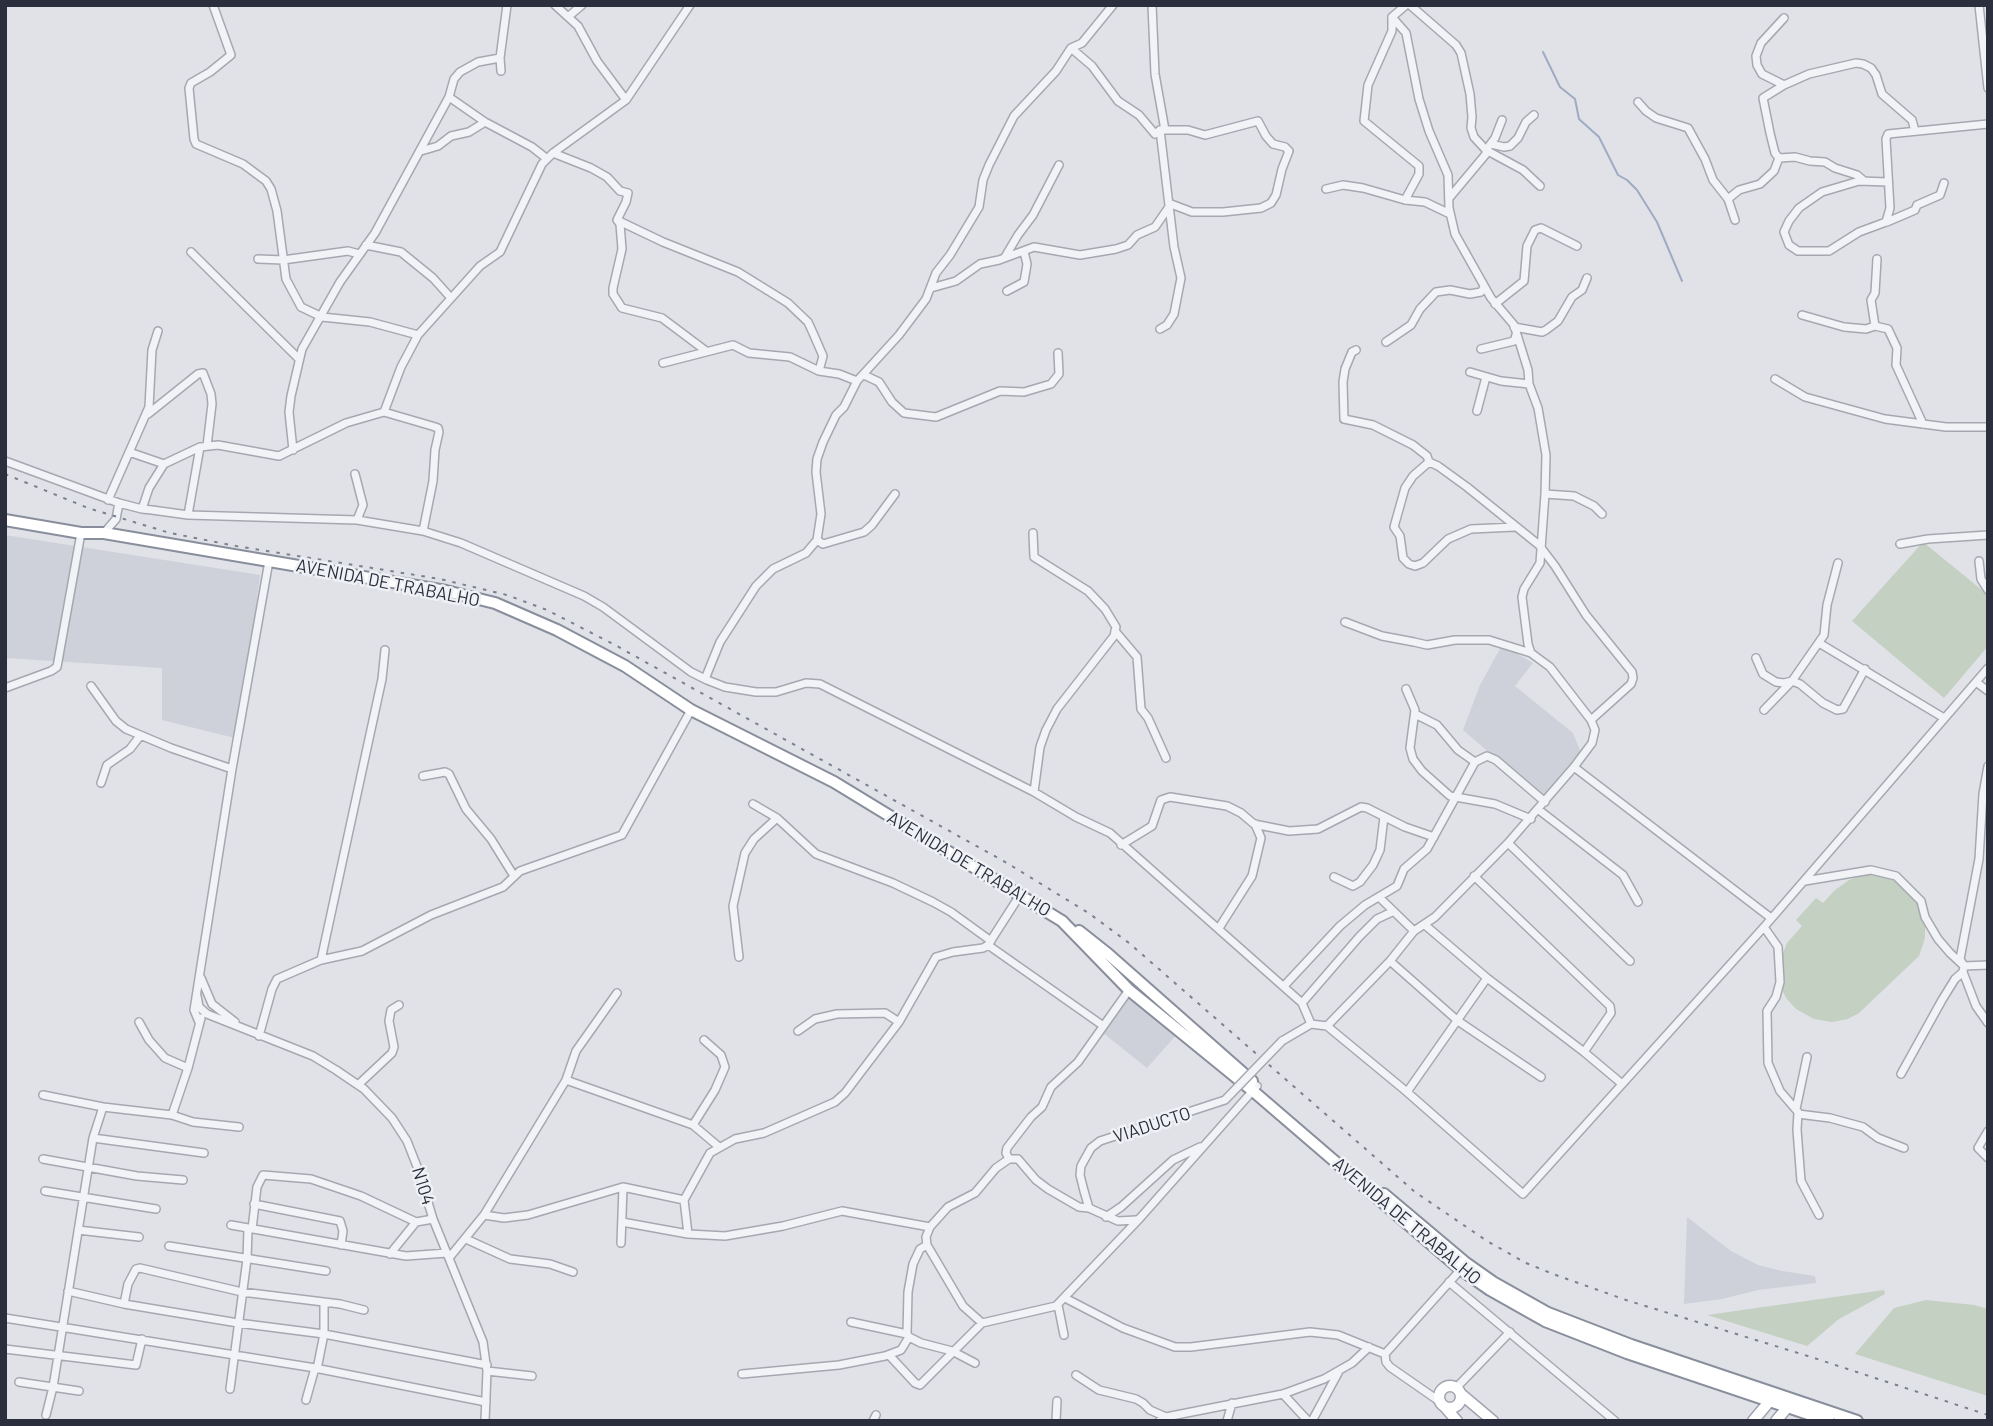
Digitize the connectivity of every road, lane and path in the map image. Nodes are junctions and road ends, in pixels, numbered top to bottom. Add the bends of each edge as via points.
1 (213, 5) edge
2 (507, 5) edge
3 (555, 5) edge
4 (582, 5) edge
5 (691, 5) edge
6 (1113, 5) edge
7 (1152, 5) edge
8 (1408, 5) edge
9 (1980, 6) edge
10 (569, 16) junction
11 (1392, 17) junction
12 (1784, 18) dead end
13 (1071, 48) junction
14 (500, 58) junction
15 (501, 71) dead end
16 (1784, 85) junction
17 (1988, 88) edge
18 (449, 97) junction
19 (626, 100) junction
20 (1638, 102) dead end
21 (1534, 115) dead end
22 (1502, 120) dead end
23 (485, 122) junction
24 (1988, 124) edge
25 (1163, 130) junction
26 (1915, 131) junction
27 (1489, 147) junction
28 (421, 151) junction
29 (549, 156) junction
30 (1779, 158) junction
31 (1059, 165) dead end
32 (1863, 180) junction
33 (1888, 182) junction
34 (1944, 183) dead end
35 (1540, 186) dead end
36 (1326, 189) dead end
37 (1450, 197) junction
38 (1728, 199) junction
39 (1405, 200) junction
40 (1171, 204) junction
41 (1450, 214) junction
42 (617, 220) junction
43 (1735, 220) dead end
44 (1886, 222) junction
45 (366, 245) junction
46 (1577, 246) dead end
47 (191, 252) dead end
48 (1024, 252) junction
49 (359, 254) junction
50 (1005, 257) junction
51 (1877, 259) dead end
52 (258, 260) dead end
53 (283, 260) junction
54 (1587, 278) dead end
55 (1485, 287) junction
56 (931, 288) junction
57 (1007, 291) dead end
58 (451, 298) junction
59 (1495, 304) junction
60 (1802, 315) dead end
61 (322, 317) junction
62 (1513, 325) junction
63 (1875, 326) junction
64 (1160, 328) dead end
65 (159, 331) dead end
66 (418, 335) junction
67 (1386, 342) dead end
68 (1481, 349) dead end
69 (1356, 350) dead end
70 (706, 351) junction
71 (1058, 353) dead end
72 (298, 358) junction
73 (663, 363) dead end
74 (819, 372) junction
75 (1470, 372) dead end
76 (1486, 377) junction
77 (860, 378) junction
78 (1775, 379) dead end
79 (1529, 384) junction
80 (1477, 411) dead end
81 (384, 412) junction
82 (145, 416) junction
83 (1923, 425) junction
84 (1988, 427) edge
85 (203, 446) junction
86 (293, 450) junction
87 (129, 452) junction
88 (5, 460) edge
89 (1429, 462) junction
90 (164, 464) junction
91 (355, 474) dead end
92 (895, 494) dead end
93 (1545, 494) junction
94 (108, 500) junction
95 (118, 503) junction
96 (142, 509) junction
97 (1602, 514) dead end
98 (188, 515) junction
99 (5, 520) edge
100 (357, 520) junction
101 (1515, 527) junction
102 (423, 531) junction
103 (82, 533) junction
104 (104, 533) junction
105 (1033, 533) dead end
106 (1988, 535) edge
107 (817, 540) junction
108 (1900, 544) dead end
109 (1542, 548) junction
110 (269, 561) junction
111 (1979, 561) dead end
112 (1838, 563) dead end
113 (1988, 590) edge
114 (1345, 622) dead end
115 (1115, 631) junction
116 (1819, 643) junction
117 (384, 650) dead end
118 (1531, 653) junction
119 (1756, 658) dead end
120 (1988, 668) edge
121 (1865, 669) junction
122 (705, 679) junction
123 (1792, 681) junction
124 (1976, 682) junction
125 (91, 686) dead end
126 (5, 688) edge
127 (1406, 690) dead end
128 (1988, 691) edge
129 (691, 710) junction
130 (1764, 710) dead end
131 (1415, 713) junction
132 (1944, 718) junction
133 (1591, 720) junction
134 (140, 736) junction
135 (1166, 758) dead end
136 (1475, 762) junction
137 (1988, 766) edge
138 (1574, 767) junction
139 (232, 769) junction
140 (423, 776) dead end
141 (101, 783) dead end
142 (1034, 792) junction
143 (1457, 796) junction
144 (1545, 803) junction
145 (753, 804) dead end
146 (1538, 810) junction
147 (1384, 817) junction
148 (777, 818) junction
149 (1531, 819) junction
150 (1254, 824) junction
151 (1434, 837) junction
152 (1508, 843) junction
153 (1121, 845) junction
154 (514, 876) junction
155 (1474, 876) junction
156 (1334, 877) dead end
157 (1804, 881) junction
158 (1020, 895) junction
159 (1379, 897) junction
160 (1638, 902) dead end
161 (1392, 912) junction
162 (1771, 918) junction
163 (1062, 921) junction
164 (1425, 925) junction
165 (1764, 927) junction
166 (1219, 928) junction
167 (1414, 932) junction
168 (989, 943) junction
169 (738, 957) dead end
170 (321, 960) junction
171 (1390, 961) junction
172 (1630, 961) dead end
173 (1988, 965) edge
174 (1964, 969) junction
175 (200, 974) junction
176 (1487, 978) junction
177 (1284, 986) junction
178 (1129, 990) junction
179 (617, 993) dead end
180 (197, 996) junction
181 (1303, 1003) junction
182 (400, 1005) dead end
183 (203, 1012) junction
184 (199, 1021) junction
185 (1458, 1021) junction
186 (139, 1022) dead end
187 (899, 1022) junction
188 (1988, 1023) edge
189 (1311, 1024) junction
190 (1102, 1026) junction
191 (1326, 1026) junction
192 (247, 1031) junction
193 (797, 1031) dead end
194 (259, 1035) junction
195 (704, 1040) dead end
196 (1584, 1052) junction
197 (1807, 1057) dead end
198 (188, 1068) junction
199 (1901, 1074) dead end
200 (1541, 1077) dead end
201 (566, 1080) junction
202 (1621, 1083) junction
203 (359, 1084) junction
204 (1255, 1088) junction
205 (1408, 1092) junction
206 (43, 1095) dead end
207 (103, 1107) junction
208 (1797, 1112) junction
209 (172, 1115) junction
210 (693, 1125) junction
211 (239, 1127) dead end
212 (1988, 1131) edge
213 (93, 1138) junction
214 (1205, 1144) junction
215 (719, 1147) junction
216 (1904, 1148) dead end
217 (204, 1153) dead end
218 (1988, 1158) edge
219 (43, 1159) dead end
220 (1009, 1159) junction
221 (88, 1168) junction
222 (183, 1181) dead end
223 (623, 1187) junction
224 (45, 1191) dead end
225 (83, 1197) junction
226 (684, 1200) junction
227 (254, 1204) junction
228 (1089, 1208) junction
229 (156, 1209) dead end
230 (484, 1215) junction
231 (1819, 1215) dead end
232 (1105, 1217) junction
233 (433, 1219) junction
234 (1140, 1219) junction
235 (416, 1222) junction
236 (622, 1222) junction
237 (231, 1225) dead end
238 (930, 1227) junction
239 (250, 1229) junction
240 (78, 1230) junction
241 (688, 1234) junction
242 (139, 1237) dead end
243 (466, 1239) junction
244 (621, 1243) dead end
245 (341, 1245) junction
246 (927, 1245) junction
247 (169, 1246) dead end
248 (390, 1254) junction
249 (448, 1255) junction
250 (247, 1259) junction
251 (1463, 1266) junction
252 (327, 1271) dead end
253 (573, 1272) dead end
254 (1449, 1282) junction
255 (68, 1291) junction
256 (242, 1292) junction
257 (1065, 1297) junction
258 (324, 1303) junction
259 (124, 1304) junction
260 (1058, 1305) junction
261 (365, 1310) dead end
262 (5, 1318) edge
263 (851, 1322) dead end
264 (982, 1323) junction
265 (238, 1324) junction
266 (62, 1327) junction
267 (1510, 1332) junction
268 (324, 1334) junction
269 (908, 1335) junction
270 (1064, 1335) dead end
271 (142, 1339) junction
272 (1369, 1347) junction
273 (5, 1349) edge
274 (952, 1351) junction
275 (233, 1354) junction
276 (1385, 1354) junction
277 (889, 1355) junction
278 (58, 1356) junction
279 (975, 1363) dead end
280 (487, 1368) junction
281 (316, 1369) junction
282 (1338, 1373) junction
283 (742, 1374) dead end
284 (1076, 1375) dead end
285 (532, 1376) dead end
286 (19, 1382) dead end
287 (53, 1387) junction
288 (230, 1390) dead end
289 (79, 1391) dead end
290 (1458, 1391) junction
291 (1283, 1394) junction
292 (1773, 1397) junction
293 (306, 1400) dead end
294 (1057, 1401) dead end
295 (486, 1402) junction
296 (1791, 1403) junction
297 (1232, 1404) junction
298 (1442, 1404) junction
299 (46, 1415) dead end
300 (1163, 1419) edge
301 (485, 1421) edge
302 (1056, 1421) edge
303 (1227, 1421) edge
304 (1310, 1421) edge
305 (1457, 1421) edge
306 (1493, 1421) edge
307 (1615, 1421) edge
308 (1753, 1421) edge
309 (1776, 1421) edge
310 (1829, 1421) edge
311 (1857, 1421) edge

1 - 53 street via 230,55 191,83 188,96 194,139 266,181 277,211
2 - 14 street
3 - 10 street
4 - 10 street
5 - 19 street
6 - 13 street via 1082,43
7 - 25 street
8 - 11 street
8 - 27 street via 1461,53 1472,132
9 - 17 street
10 - 19 street
11 - 37 street via 1406,33 1419,99 1448,175
11 - 39 street via 1392,31 1368,85 1364,121 1419,166
12 - 16 street via 1761,43 1756,57 1762,74
13 - 25 street via 1155,134
13 - 56 street via 1014,116 989,165 979,207
14 - 15 street
14 - 18 street via 460,72
16 - 26 street via 1863,64 1876,75 1882,94 1912,120
16 - 30 street via 1762,101
18 - 23 street
18 - 28 street
19 - 29 street
20 - 38 street via 1656,118 1688,128 1713,180
21 - 27 street via 1510,146
22 - 27 street
23 - 28 street
23 - 29 street
24 - 26 street
25 - 40 street
25 - 40 street via 1210,135 1257,121 1273,144 1289,152 1276,195 1268,205 1192,212
26 - 33 street via 1888,134
27 - 35 street
27 - 37 street
28 - 45 street
29 - 42 street via 591,168 628,193
29 - 58 street via 500,252
30 - 32 street via 1825,162
30 - 38 street via 1774,171 1760,184
31 - 50 street
32 - 33 street
32 - 44 street via 1826,190 1799,208 1784,232 1789,245 1798,251 1829,251
33 - 44 street
34 - 44 street via 1940,195
36 - 39 street via 1350,186
37 - 41 street
38 - 43 street
39 - 41 street via 1425,202
40 - 48 street via 1155,227 1116,249 1080,255 1034,247
40 - 64 street via 1181,278 1174,314
41 - 55 street via 1455,234
42 - 70 street via 622,249 613,288 616,300 626,310 662,318
42 - 74 street via 738,272 788,303 813,333 822,356
45 - 49 street
45 - 58 street via 401,252
46 - 59 street via 1538,228 1527,246 1524,281
47 - 72 street
48 - 50 street
48 - 57 street via 1024,282
49 - 53 street via 348,251
49 - 61 street
50 - 56 street
51 - 63 street via 1871,299
52 - 53 street
53 - 61 street via 294,299 306,311
54 - 62 street via 1558,321 1546,330
55 - 59 street
55 - 67 street via 1470,294 1436,292 1411,325
56 - 77 street via 899,335
58 - 66 street
59 - 62 street
60 - 63 street via 1853,328
61 - 66 street via 370,322
61 - 72 street
62 - 68 street via 1514,341
62 - 79 street
63 - 83 street via 1890,332 1897,348 1896,365
65 - 82 street via 152,349 151,394
66 - 81 street
69 - 89 street via 1345,369 1344,419 1373,425 1405,441
70 - 73 street
70 - 74 street via 733,345 749,353 790,357
71 - 77 street via 1059,374 1051,384 1024,392 1000,391 936,417 904,413 879,382
72 - 86 street via 289,412
74 - 77 street
75 - 76 street
76 - 79 street
76 - 80 street
77 - 107 street via 835,415 817,459 821,514
78 - 83 street via 1836,407
79 - 93 street via 1546,455
81 - 86 street via 346,423
81 - 102 street via 438,428
82 - 85 street via 203,373 212,404
82 - 87 street
83 - 84 street
85 - 86 street via 279,456
85 - 90 street
85 - 98 street
87 - 90 street
87 - 94 street
88 - 94 street
89 - 101 street
89 - 101 street via 1408,481 1396,514 1394,529 1409,564 1423,563 1448,539 1471,529
90 - 96 street
91 - 100 street via 363,505
92 - 107 street via 864,532 823,544
93 - 97 street via 1574,496
93 - 109 street
94 - 95 street
95 - 96 street
95 - 104 street via 116,519
96 - 98 street
98 - 100 street
99 - 103 highway, AVENIDA DE TRABALHO
100 - 102 street
101 - 109 street
102 - 122 street via 584,596
103 - 104 highway, AVENIDA DE TRABALHO
103 - 126 street via 57,667
104 - 110 highway, AVENIDA DE TRABALHO
105 - 115 street via 1034,557 1088,591 1105,609
106 - 108 street
107 - 122 street via 806,553 773,569 756,586 726,631
109 - 118 street via 1540,563 1522,597
109 - 133 street via 1586,615 1632,672 1630,684
110 - 129 highway, AVENIDA DE TRABALHO via 388,579 495,603 578,640
110 - 139 street
111 - 113 street
112 - 116 street
114 - 118 street via 1427,645 1489,640
115 - 135 street via 1137,657 1141,709
115 - 142 street via 1046,730
116 - 121 street
116 - 123 street
117 - 170 street via 382,679
118 - 133 street via 1550,667
119 - 123 street via 1763,674 1776,682
120 - 124 street
121 - 123 street via 1843,709 1837,710
121 - 132 street
122 - 142 street via 756,692 820,684
123 - 130 street
124 - 128 street
124 - 132 street
125 - 134 street via 116,721
127 - 131 street
129 - 154 street via 622,835
129 - 158 highway, AVENIDA DE TRABALHO via 834,782
131 - 136 street via 1437,725
131 - 143 street via 1413,759 1450,796
132 - 157 street
133 - 138 street via 1595,730 1592,743
134 - 139 street
134 - 141 street via 130,750 107,765
136 - 143 street
136 - 144 street via 1487,756 1496,760
137 - 174 street via 1981,847 1960,960
138 - 144 street
138 - 162 street
139 - 175 street
140 - 154 street via 450,774 466,809
142 - 153 street via 1110,833
143 - 149 street via 1495,804
143 - 151 street
144 - 146 street
145 - 148 street
146 - 149 street
146 - 160 street via 1623,875
147 - 150 street via 1361,807 1306,830
147 - 151 street
147 - 156 street via 1380,850 1360,882 1353,887
148 - 168 street via 816,854 933,902
148 - 169 street via 745,853 733,906
149 - 152 street
150 - 153 street via 1227,806 1170,797 1161,800 1152,826
150 - 166 street via 1261,838 1252,876
151 - 159 street via 1425,852 1404,869 1397,886
152 - 155 street
152 - 172 street
153 - 166 street
154 - 170 street via 502,887 431,915 362,951
155 - 164 street
155 - 196 street via 1610,1006 1611,1013
157 - 162 street
157 - 174 street via 1871,870 1896,876 1921,901 1938,939
158 - 163 highway, AVENIDA DE TRABALHO
158 - 168 street
159 - 161 street
159 - 177 street via 1340,926
161 - 167 street
161 - 181 street via 1359,937
162 - 165 street
163 - 178 highway, AVENIDA DE TRABALHO
163 - 204 highway, AVENIDA DE TRABALHO via 1108,954
164 - 167 street
164 - 176 street
165 - 202 street
165 - 208 street via 1778,947 1780,982 1767,1011 1768,1063 1780,1091
166 - 177 street
167 - 171 street
168 - 187 street via 936,957
168 - 190 street
170 - 194 street via 277,979
171 - 185 street
171 - 191 street
173 - 174 street
174 - 188 street via 1976,1006
174 - 199 street
175 - 180 street
175 - 192 street, N104 via 212,1004
176 - 185 street
176 - 196 street
177 - 181 street
178 - 190 street
178 - 204 highway, AVENIDA DE TRABALHO
179 - 201 street via 576,1051
180 - 183 street
180 - 184 street via 194,1010
181 - 189 street
182 - 203 street via 391,1010 391,1053
183 - 184 street
183 - 192 street, N104
184 - 198 street
185 - 200 street
185 - 205 street
186 - 198 street via 165,1058
187 - 193 street via 885,1013 837,1014 815,1019
187 - 215 street via 835,1102
189 - 191 street
189 - 228 street, VIADUCTO, bridge via 1282,1041 1225,1100 1091,1148 1080,1175
190 - 220 street via 1007,1147
191 - 205 street
192 - 194 street, N104 / N104
194 - 203 street, N104 / N104 via 313,1056
195 - 210 street via 721,1055 725,1067
196 - 202 street
197 - 208 street
198 - 209 street
201 - 210 street
201 - 230 street
202 - 205 street via 1523,1194
203 - 233 street, N104 / N104 via 392,1118 407,1142
204 - 214 street, VIADUCTO
204 - 251 highway, AVENIDA DE TRABALHO
206 - 207 street
207 - 209 street
207 - 213 street
208 - 216 street via 1863,1127
208 - 231 street via 1801,1181
209 - 211 street
210 - 215 street
212 - 218 street via 1978,1148
213 - 217 street
213 - 221 street
214 - 232 street via 1173,1160
214 - 234 street, VIADUCTO
215 - 226 street via 710,1153
219 - 221 street
220 - 228 street via 1018,1159 1048,1189
220 - 238 street via 975,1193 948,1207
221 - 222 street
221 - 225 street
223 - 226 street
223 - 230 street via 528,1215
223 - 236 street
224 - 225 street
225 - 229 street
225 - 240 street
226 - 241 street
227 - 235 street via 263,1175 311,1179
227 - 239 street
227 - 245 street via 340,1221 344,1231
228 - 232 street
230 - 243 street
232 - 234 street via 1126,1222
233 - 235 street
233 - 249 street, N104 / N104
234 - 257 street, VIADUCTO
235 - 248 street
236 - 241 street
236 - 244 street
237 - 239 street
238 - 241 street via 842,1211 737,1234
238 - 246 street
239 - 245 street
239 - 250 street
240 - 242 street
240 - 255 street
243 - 249 street
243 - 253 street via 510,1259
245 - 248 street
246 - 264 street via 962,1306
246 - 269 street via 920,1248 913,1264
247 - 250 street
248 - 249 street
249 - 280 street, N104 / N104 via 478,1326
250 - 252 street
250 - 256 street
251 - 254 street
251 - 292 highway, AVENIDA DE TRABALHO via 1547,1317
254 - 267 street
254 - 276 street
255 - 259 street
255 - 266 street
256 - 258 street
256 - 259 street via 140,1268 128,1284
256 - 265 street
257 - 260 street, VIADUCTO
257 - 272 street via 1123,1328 1175,1347 1310,1332 1338,1335
258 - 261 street
258 - 268 street
259 - 265 street
260 - 264 street
260 - 270 street
262 - 266 street
263 - 269 street
264 - 274 street
265 - 268 street
265 - 275 street
266 - 271 street
266 - 278 street
267 - 290 street
267 - 307 street
268 - 280 street
268 - 281 street
269 - 274 street
269 - 277 street via 901,1350
271 - 275 street
271 - 278 street via 136,1365
272 - 276 street
272 - 282 street
273 - 278 street
274 - 277 street via 920,1385
274 - 279 street
275 - 281 street
275 - 288 street
276 - 298 street via 1390,1367
277 - 283 street via 839,1365
278 - 287 street
280 - 285 street
280 - 295 street, N104 / N104
281 - 293 street
281 - 295 street
282 - 291 street
282 - 304 street
284 - 300 street via 1099,1390 1136,1399
286 - 287 street
287 - 289 street
287 - 299 street
290 - 298 main road via 1457,1406
290 - 298 main road via 1449,1386 1442,1389 1438,1395
290 - 306 main road
291 - 297 street
291 - 304 street
292 - 296 highway, AVENIDA DE TRABALHO
292 - 308 main road
294 - 302 street
295 - 301 street, N104 / N104
296 - 309 main road
296 - 310 highway, AVENIDA DE TRABALHO
296 - 311 highway, AVENIDA DE TRABALHO
297 - 300 street
297 - 303 street
298 - 305 main road

